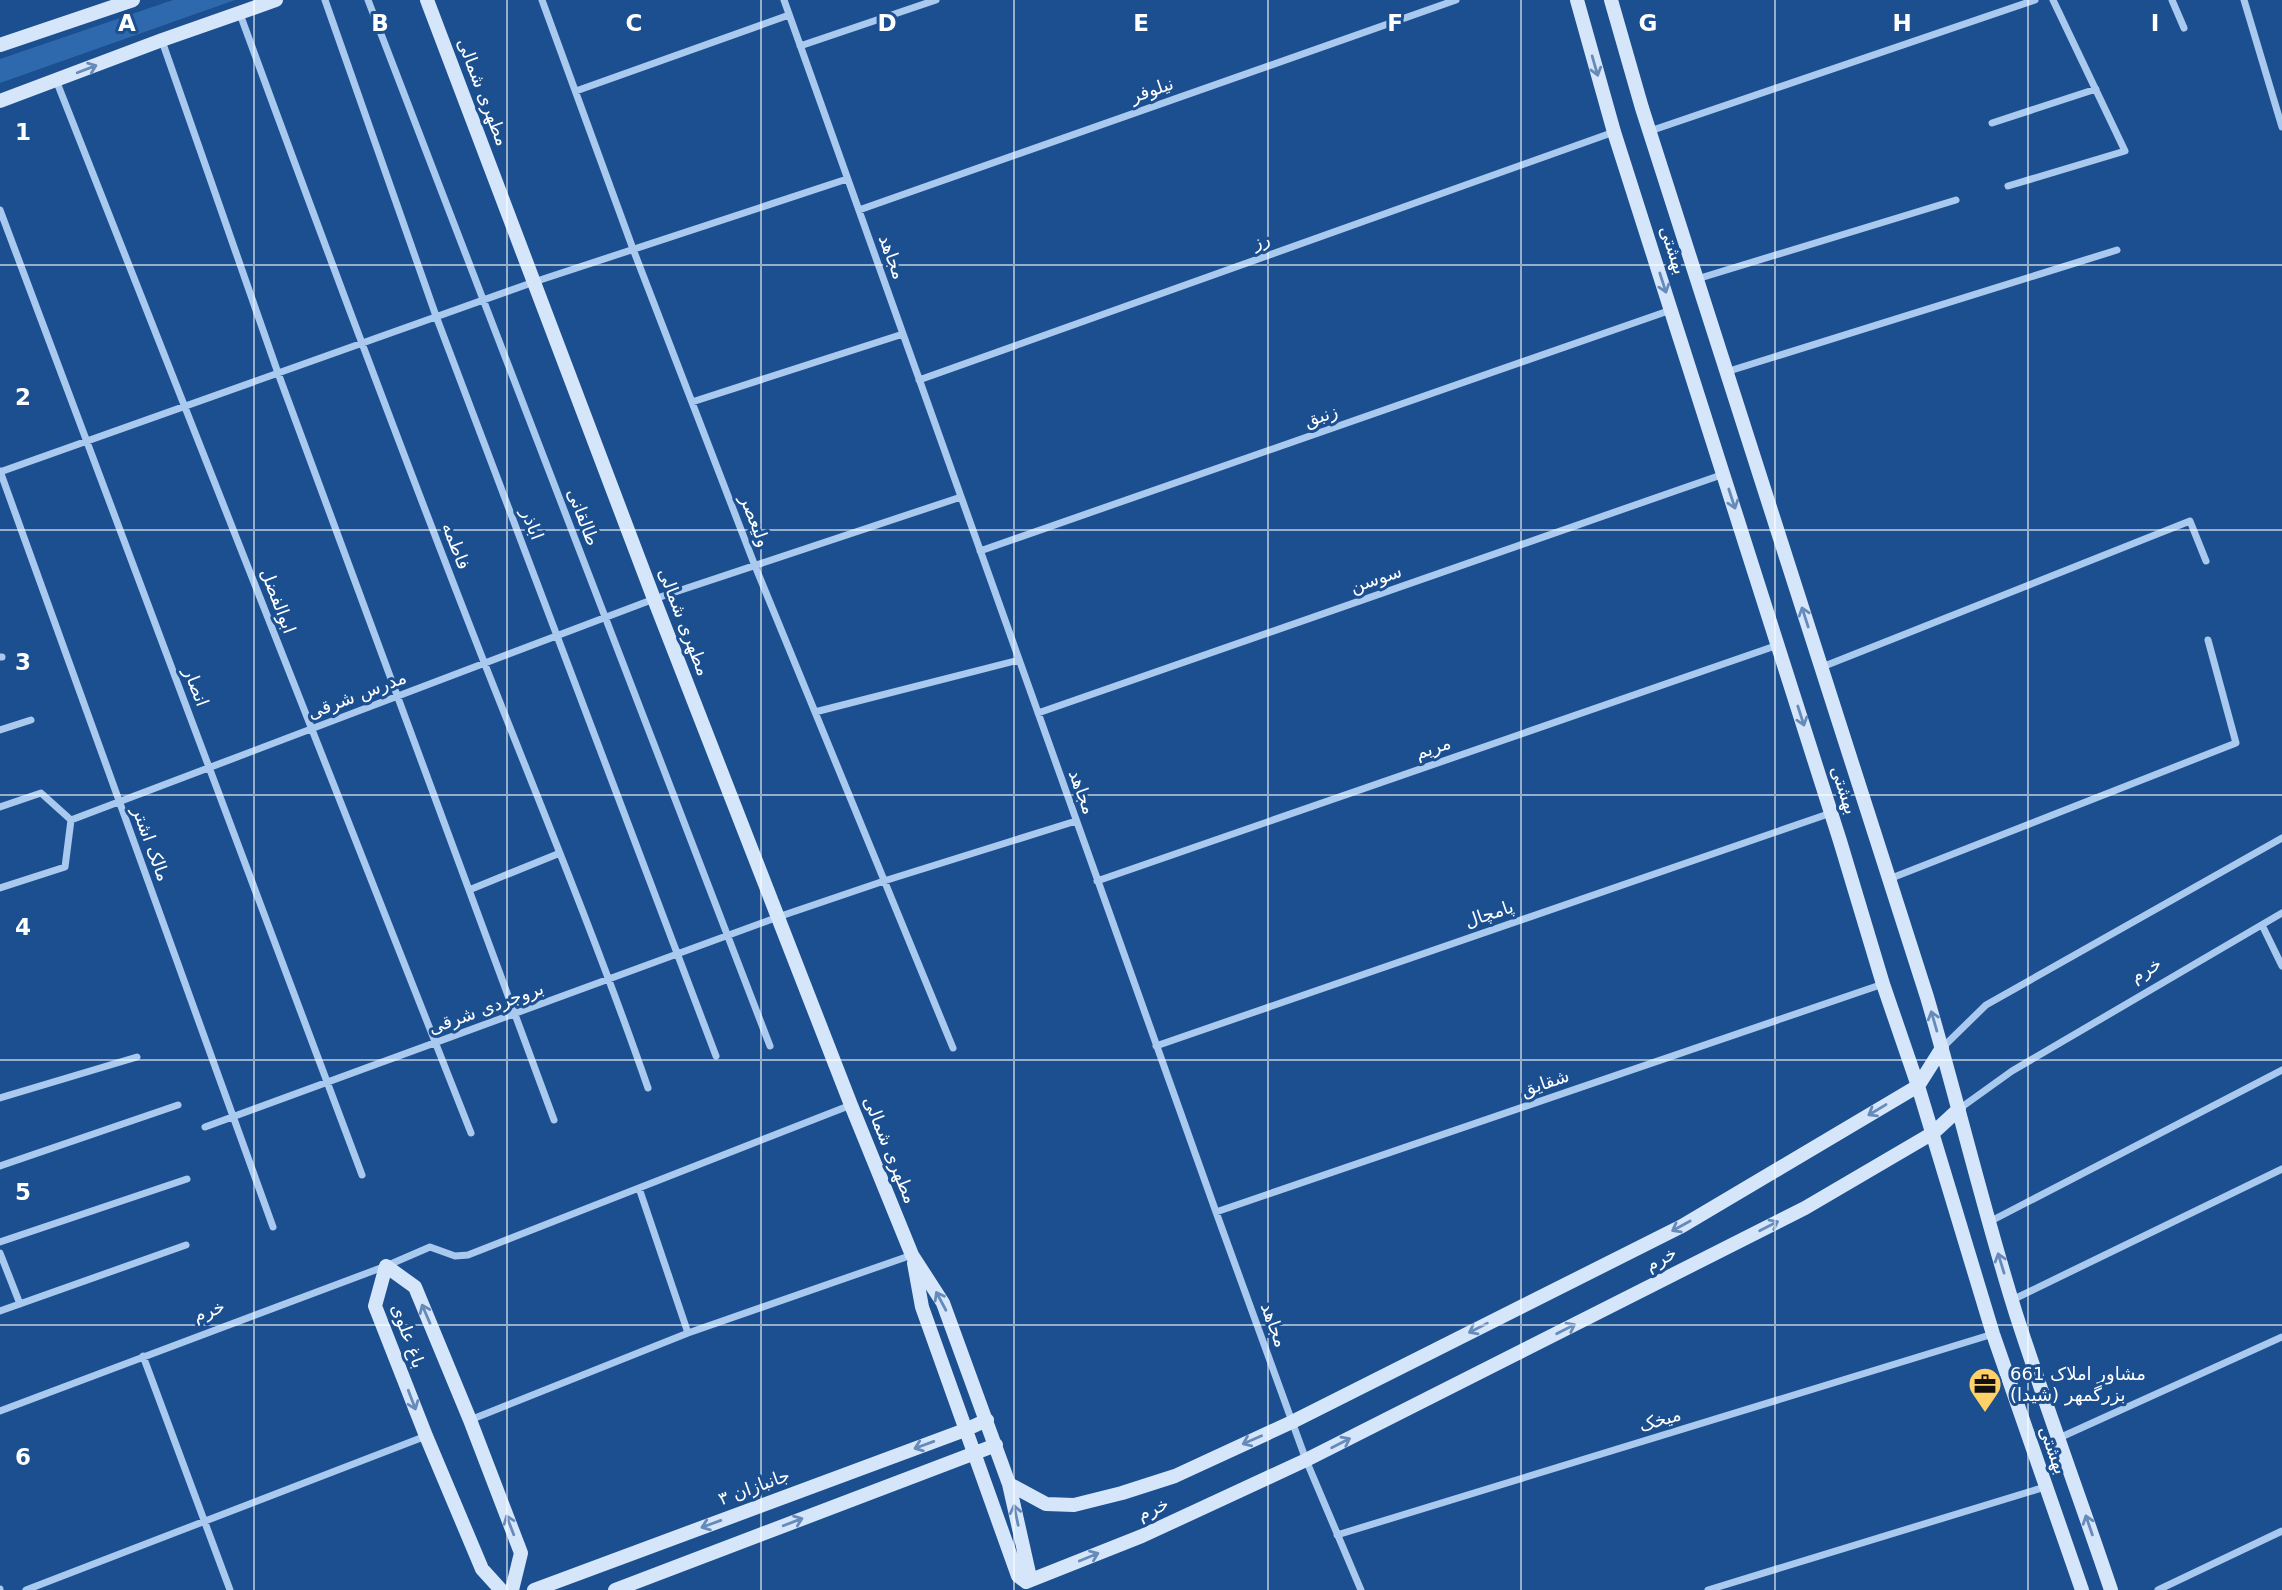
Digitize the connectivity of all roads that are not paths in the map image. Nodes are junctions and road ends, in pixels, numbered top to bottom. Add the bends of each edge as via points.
1 (133, 0) edge
2 (276, 0) edge
3 (325, 0) edge
4 (368, 0) edge
5 (427, 0) edge
6 (542, 0) edge
7 (784, 0) edge
8 (936, 0) edge
9 (1456, 0) edge
10 (1577, 0) edge
11 (1611, 0) edge
12 (2035, 0) edge
13 (2053, 0) edge
14 (2172, 0) edge
15 (2244, 0) edge
16 (239, 13) junction
17 (789, 15) junction
18 (2184, 28) dead end
19 (162, 40) junction
20 (0, 45) edge
21 (800, 46) junction
22 (56, 80) junction
23 (2096, 89) junction
24 (576, 91) junction
25 (0, 101) edge
26 (1992, 123) dead end
27 (2282, 127) edge
28 (1649, 131) junction
29 (1614, 132) junction
30 (847, 179) junction
31 (2008, 186) dead end
32 (1956, 200) dead end
33 (0, 210) edge
34 (859, 210) junction
35 (634, 249) junction
36 (2117, 250) dead end
37 (1696, 279) junction
38 (534, 282) junction
39 (483, 300) junction
40 (1672, 310) junction
41 (436, 316) junction
42 (903, 334) junction
43 (361, 343) junction
44 (1726, 372) junction
45 (278, 373) junction
46 (919, 380) junction
47 (692, 402) junction
48 (184, 406) junction
49 (87, 441) junction
50 (0, 471) edge
51 (1724, 474) junction
52 (961, 497) junction
53 (980, 551) junction
54 (2206, 561) dead end
55 (755, 566) junction
56 (654, 599) junction
57 (605, 618) junction
58 (558, 635) junction
59 (2207, 640) dead end
60 (1778, 645) junction
61 (1019, 660) junction
62 (485, 663) junction
63 (1821, 667) junction
64 (397, 696) junction
65 (815, 712) junction
66 (1038, 713) junction
67 (32, 720) dead end
68 (311, 729) junction
69 (0, 730) edge
70 (209, 767) junction
71 (119, 801) junction
72 (0, 807) edge
73 (1832, 813) junction
74 (71, 820) junction
75 (1076, 821) junction
76 (2282, 838) edge
77 (560, 853) junction
78 (1888, 879) junction
79 (1097, 880) junction
80 (884, 881) junction
81 (0, 888) edge
82 (469, 890) junction
83 (2282, 913) edge
84 (778, 917) junction
85 (2262, 925) junction
86 (727, 936) junction
87 (678, 954) junction
88 (2282, 966) edge
89 (610, 978) junction
90 (1884, 984) junction
91 (515, 1014) junction
92 (435, 1043) junction
93 (1156, 1045) junction
94 (770, 1046) dead end
95 (953, 1048) dead end
96 (1942, 1048) junction
97 (716, 1056) dead end
98 (137, 1057) dead end
99 (2282, 1069) edge
100 (327, 1082) junction
101 (1918, 1086) junction
102 (648, 1088) dead end
103 (0, 1098) edge
104 (178, 1105) dead end
105 (851, 1105) junction
106 (1959, 1109) junction
107 (233, 1117) junction
108 (554, 1121) dead end
109 (205, 1128) dead end
110 (471, 1133) dead end
111 (1933, 1133) junction
112 (0, 1166) edge
113 (2282, 1169) edge
114 (362, 1175) dead end
115 (187, 1178) dead end
116 (639, 1188) junction
117 (1216, 1212) junction
118 (1989, 1222) junction
119 (273, 1227) dead end
120 (0, 1242) edge
121 (186, 1245) dead end
122 (0, 1254) edge
123 (912, 1255) junction
124 (386, 1266) junction
125 (2012, 1300) junction
126 (20, 1304) junction
127 (0, 1311) edge
128 (688, 1333) junction
129 (1993, 1334) junction
130 (2282, 1337) edge
131 (143, 1356) junction
132 (0, 1411) edge
133 (470, 1420) junction
134 (987, 1420) junction
135 (1292, 1422) junction
136 (965, 1430) junction
137 (426, 1436) junction
138 (2059, 1438) junction
139 (996, 1445) junction
140 (973, 1454) junction
141 (1306, 1461) junction
142 (876, 1463) junction
143 (1009, 1484) junction
144 (2046, 1487) junction
145 (885, 1488) junction
146 (204, 1521) junction
147 (2282, 1531) edge
148 (1337, 1535) junction
149 (1027, 1586) edge
150 (26, 1590) edge
151 (230, 1590) edge
152 (501, 1590) edge
153 (512, 1590) edge
154 (534, 1590) edge
155 (615, 1590) edge
156 (1361, 1590) edge
157 (1708, 1590) edge
158 (2082, 1590) edge
159 (2111, 1590) edge
160 (2158, 1590) edge

1 - 20 street
2 - 16 street
3 - 41 street, اباذر
4 - 39 street, طالقانی
5 - 38 street, مطهری شمالی
6 - 24 street, ولیعصر
7 - 17 street, مجاهد
8 - 21 street
9 - 34 street, نیلوفر
10 -> 29 street, بهشتی
11 - 28 street, بهشتی
12 - 28 street
13 - 23 street
14 - 18 street
15 - 27 street
16 - 19 street
16 - 43 street, فاطمه
17 - 21 street, مجاهد
17 - 24 street
22 -> 19 street
19 - 45 street
21 - 30 street, مجاهد
22 - 25 street
22 - 48 street, ابوالفضل
23 - 26 street
23 - 31 street via 2125,151
24 - 35 street, ولیعصر
28 - 37 street, بهشتی
29 -> 40 street, بهشتی
29 - 46 street, رز
30 - 34 street, مجاهد
30 - 35 street
32 - 37 street
33 - 49 street, انصار
34 - 42 street, مجاهد
35 - 38 street
35 - 47 street, ولیعصر
36 - 44 street
37 - 44 street, بهشتی
38 - 39 street
38 - 56 street, مطهری شمالی
39 - 41 street
39 - 57 street, طالقانی
40 - 51 street, بهشتی
40 - 53 street, زنبق
41 - 43 street
41 - 58 street, اباذر
42 - 46 street, مجاهد
42 - 47 street
43 - 45 street
43 - 62 street, فاطمه
63 -> 44 street, بهشتی
45 - 48 street
45 - 64 street
46 - 52 street, مجاهد
47 - 55 street, ولیعصر
48 - 49 street
48 - 68 street, ابوالفضل
49 - 50 street
49 - 70 street, انصار
50 - 71 street, مالک اشتر
51 -> 60 street, بهشتی
51 - 66 street, سوسن
52 - 53 street, مجاهد
52 - 55 street, مدرس شرقی
53 - 61 street, مجاهد
54 - 63 street via 2190,521
55 - 56 street, مدرس شرقی
55 - 65 street, ولیعصر
56 - 57 street, مدرس شرقی
56 - 84 street, مطهری شمالی
57 - 58 street, مدرس شرقی
57 - 86 street, طالقانی
58 - 62 street, مدرس شرقی
58 - 87 street, اباذر
59 - 78 street via 2236,743
60 -> 73 street, بهشتی
60 - 79 street, مریم
61 - 65 street
61 - 66 street, مجاهد
62 - 64 street, مدرس شرقی
62 - 77 street, فاطمه
63 - 78 street, بهشتی
64 - 68 street, مدرس شرقی
64 - 82 street
65 - 80 street, ولیعصر
66 - 75 street, مجاهد
67 - 69 street
68 - 70 street, مدرس شرقی
68 - 92 street, ابوالفضل
70 - 71 street, مدرس شرقی
70 - 100 street, انصار
71 - 74 street, مدرس شرقی
71 - 107 street, مالک اشتر
72 - 74 street via 41,793
73 - 90 street, بهشتی
73 - 93 street, پامچال
74 - 81 street via 65,867
75 - 79 street, مجاهد
75 - 80 street, بروجردی شرقی
76 - 96 street via 1986,1006
77 - 82 street
77 - 89 street, فاطمه
96 -> 78 street, بهشتی
79 - 93 street, مجاهد
80 - 84 street, بروجردی شرقی
80 - 95 street, ولیعصر
82 - 91 street
83 - 85 street, خرم
84 - 86 street, بروجردی شرقی
84 - 105 street, مطهری شمالی
85 - 88 street
85 - 106 street, خرم via 2012,1071
86 - 87 street, بروجردی شرقی
86 - 94 street, طالقانی
87 - 89 street, بروجردی شرقی
87 - 97 street, اباذر
89 - 91 street, بروجردی شرقی
89 - 102 street, فاطمه
90 - 101 street, بهشتی
90 - 117 street, شقایق
91 - 92 street, بروجردی شرقی
91 - 108 street
92 - 100 street, بروجردی شرقی
92 - 110 street, ابوالفضل
93 - 117 street, مجاهد
96 - 101 street, خرم
96 - 106 street, بهشتی
98 - 103 street
99 - 118 street
100 - 107 street, بروجردی شرقی
100 - 114 street, انصار
101 - 111 street, بهشتی
101 -> 135 street, خرم via 1682,1226
104 - 112 street
105 - 116 street
105 - 123 street, مطهری شمالی
106 - 111 street, خرم
106 - 118 street, بهشتی
107 - 109 street, بروجردی شرقی
107 - 119 street, مالک اشتر
111 - 129 street, بهشتی
141 -> 111 street, خرم via 1805,1208
113 - 125 street
115 - 120 street
116 - 124 street, خرم via 468,1255 455,1256 430,1247
116 - 128 street
117 - 135 street, مجاهد
125 -> 118 street, بهشتی
121 - 126 street
122 - 126 street
123 - 128 street
134 -> 123 street, مطهری شمالی via 943,1303
123 - 136 street, مطهری شمالی via 922,1307
124 - 131 street, خرم
133 -> 124 street, باغ علوی via 415,1287
124 -> 137 street, باغ علوی via 375,1306
125 - 138 street, بهشتی
126 - 127 street
128 - 133 street
129 - 144 street, بهشتی
129 - 148 street, میخک
130 - 138 street
131 - 132 street, خرم
131 - 146 street
153 -> 133 street, باغ علوی via 521,1553
134 - 136 street, جانبازان ۳
134 - 139 street, مطهری شمالی
135 - 141 street, مجاهد
135 -> 143 street, خرم via 1175,1476 1074,1505 1046,1504
136 - 140 street, مطهری شمالی
136 -> 142 street, جانبازان ۳
137 - 146 street
137 - 152 street, باغ علوی via 482,1569
159 -> 138 street, بهشتی
139 - 140 street
139 - 143 street, مطهری شمالی
140 - 145 street
140 - 149 street, مطهری شمالی via 1018,1576
141 - 148 street, مجاهد
149 -> 141 street, خرم
142 - 145 street
142 -> 154 street, جانبازان ۳
149 -> 143 street, مطهری شمالی via 1029,1573
144 - 157 street
144 - 158 street, بهشتی
155 -> 145 street
146 - 150 street
146 - 151 street
147 - 160 street
148 - 156 street, مجاهد

